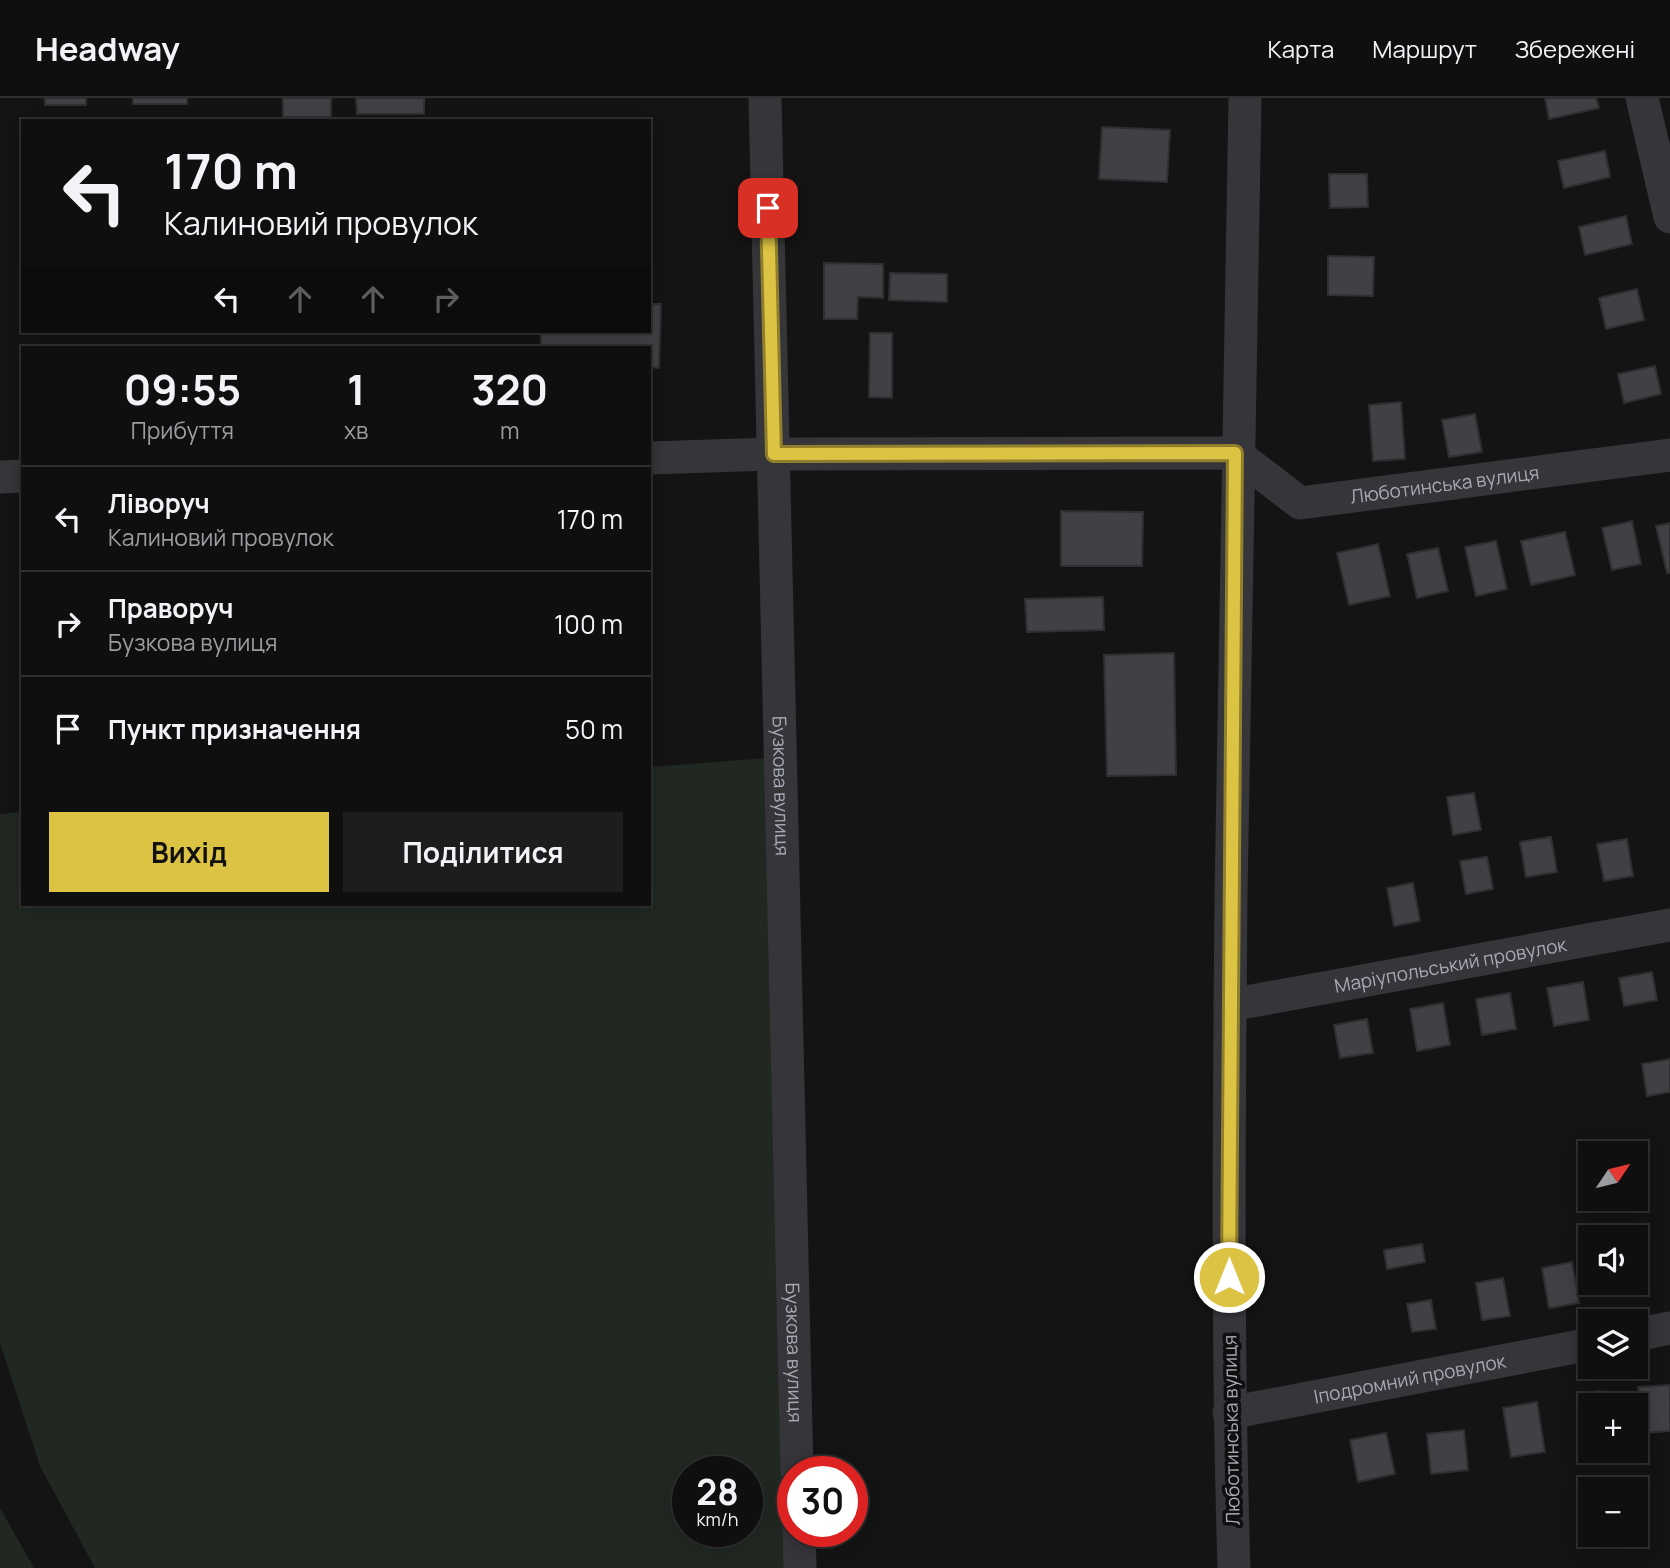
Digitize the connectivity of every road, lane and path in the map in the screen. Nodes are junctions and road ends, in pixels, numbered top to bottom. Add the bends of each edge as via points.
1 (765, 98) edge
2 (1245, 98) edge
3 (1642, 98) edge
4 (1670, 217) edge
5 (1235, 453) junction
6 (774, 454) junction
7 (1670, 455) edge
8 (651, 458) edge
9 (21, 476) edge
10 (0, 477) edge
11 (1670, 925) edge
12 (1230, 1005) junction
13 (1670, 1328) edge
14 (1648, 1333) edge
15 (1578, 1346) edge
16 (1229, 1413) junction
17 (797, 1456) edge
18 (799, 1547) edge
19 (800, 1568) edge
20 (1234, 1568) edge

1 - 6 street, Бузкова вулиця
2 - 5 street, Люботинська вулиця
3 - 4 street
5 - 6 street
5 - 7 street, Люботинська вулиця via 1300,503
5 - 12 street, Люботинська вулиця
6 - 8 street
6 - 17 street, Бузкова вулиця
9 - 10 street
11 - 12 street, Маріупольський провулок
12 - 16 street, Люботинська вулиця
13 - 14 street
15 - 16 street, Іподромний провулок
16 - 20 street, Люботинська вулиця
18 - 19 street

